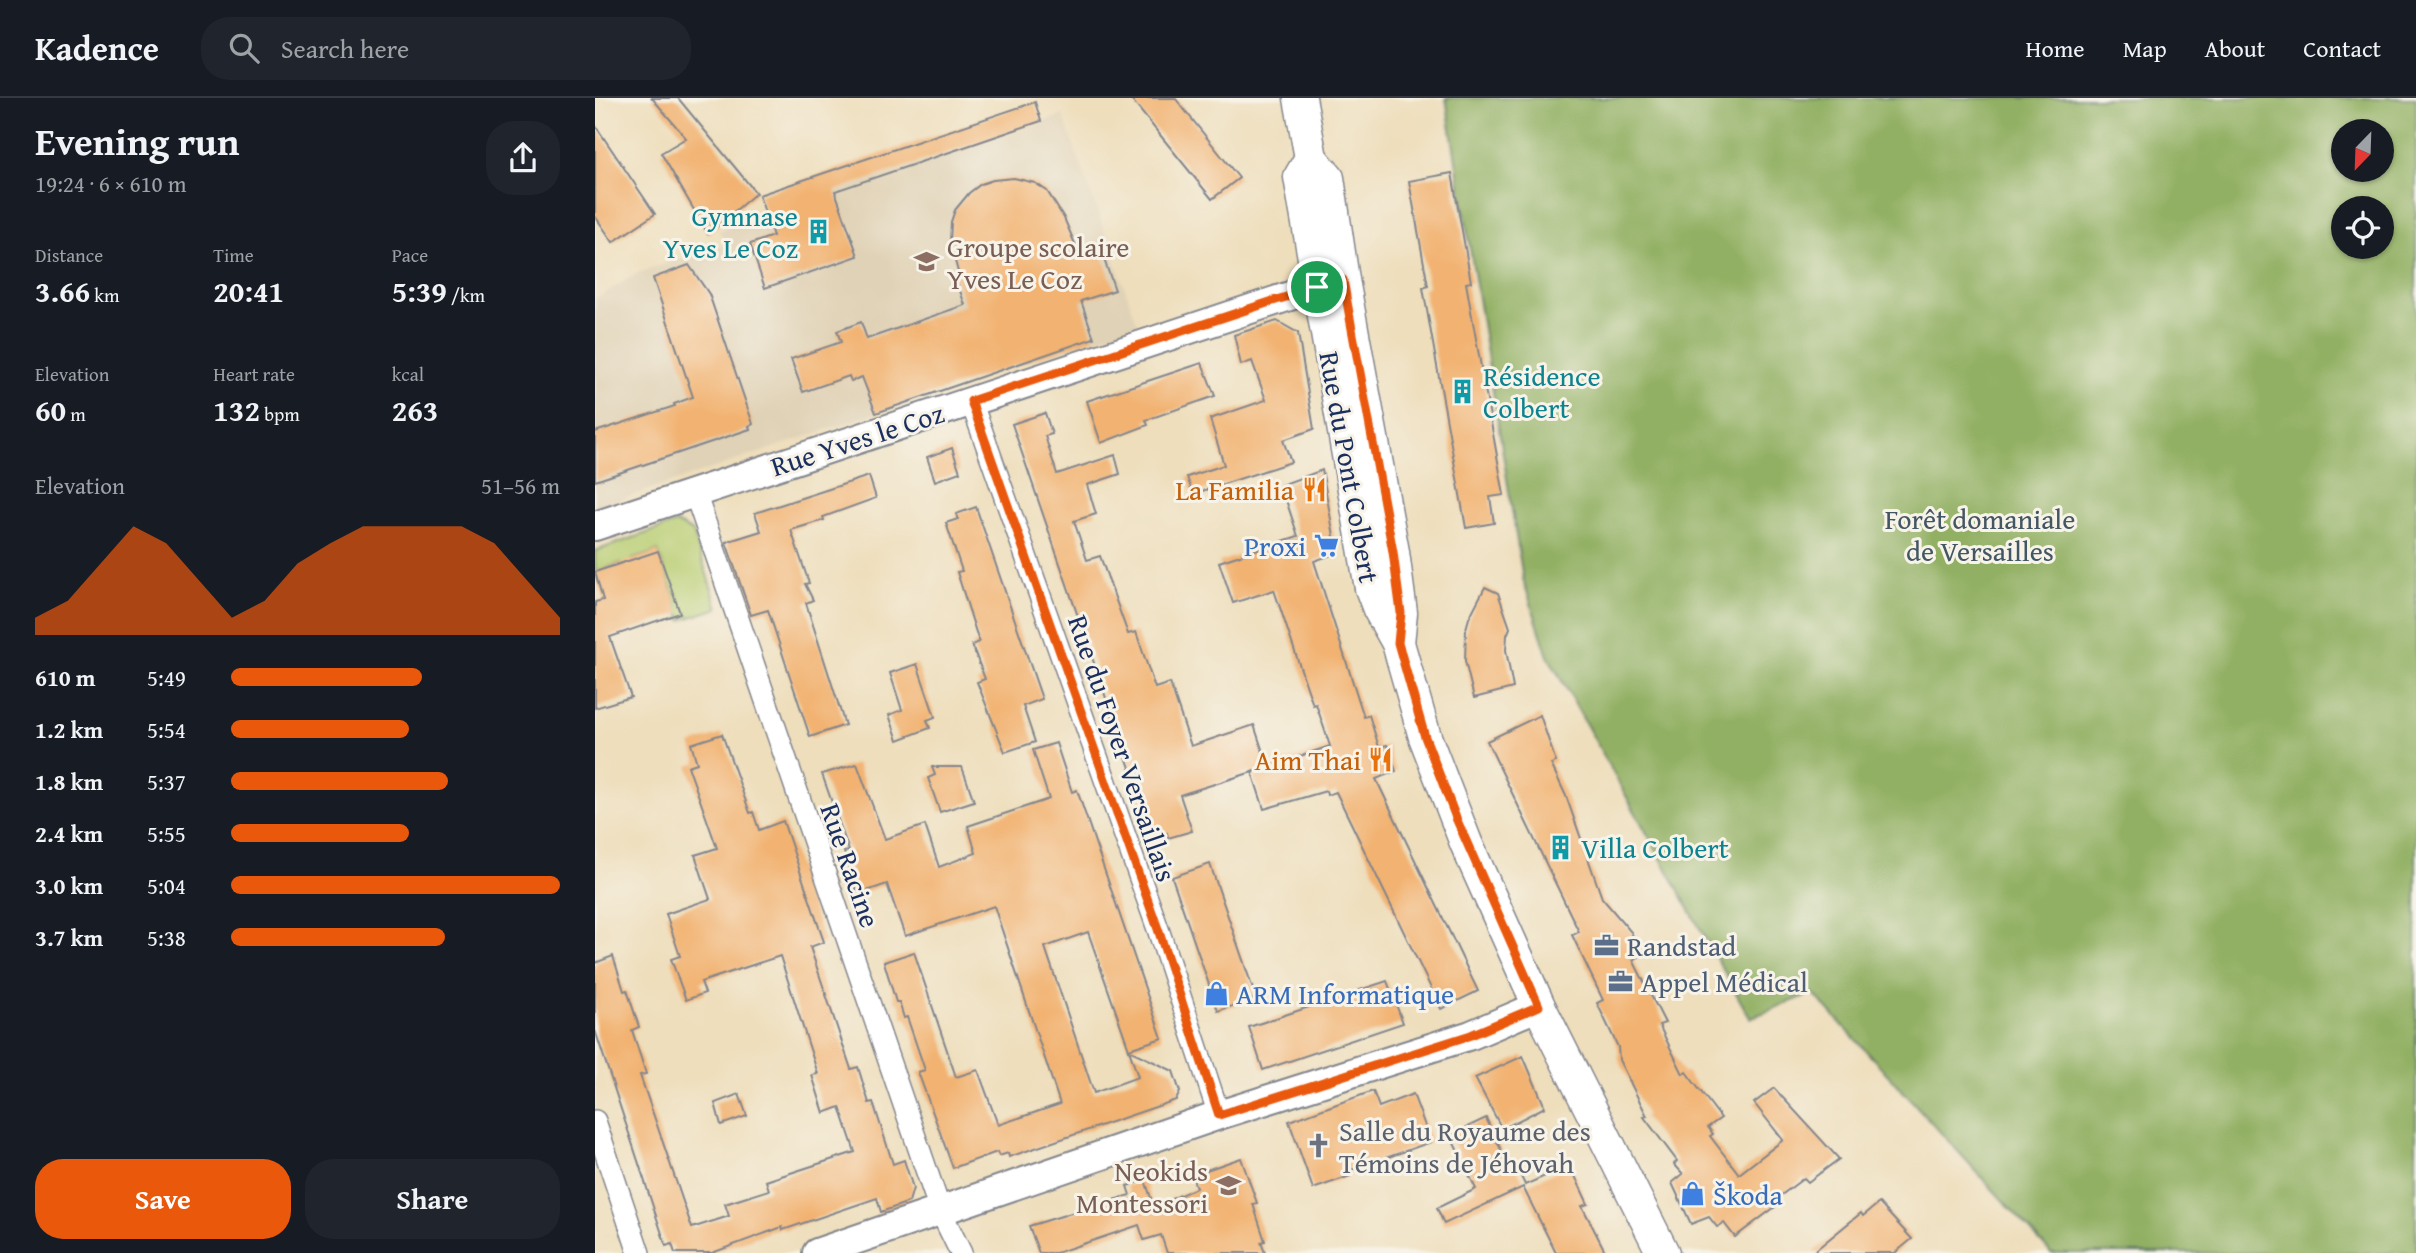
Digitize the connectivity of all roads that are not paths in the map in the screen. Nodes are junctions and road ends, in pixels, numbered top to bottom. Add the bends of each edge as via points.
1 (1300, 98) edge
2 (1330, 283) junction
3 (971, 401) junction
4 (695, 493) junction
5 (595, 526) edge
6 (1539, 1006) junction
7 (1219, 1115) junction
8 (595, 1121) edge
9 (940, 1210) junction
10 (639, 1253) edge
11 (817, 1253) edge
12 (961, 1253) edge
13 (1663, 1253) edge

1 - 2 main road, Rue du Pont Colbert via 1311,158 1328,178
2 - 3 main road, Rue Yves le Coz
2 - 6 main road, Rue du Pont Colbert via 1354,328 1395,564 1401,613 1398,643 1425,737
3 - 4 main road, Rue Yves le Coz
3 - 7 street, Rue du Foyer Versaillais
4 - 5 main road, Rue Yves le Coz
4 - 9 street, Rue Racine
6 - 7 main road via 1471,1035
6 - 13 main road, Rue du Pont Colbert
7 - 9 main road
8 - 10 street
9 - 11 main road
9 - 12 street, Rue Racine

